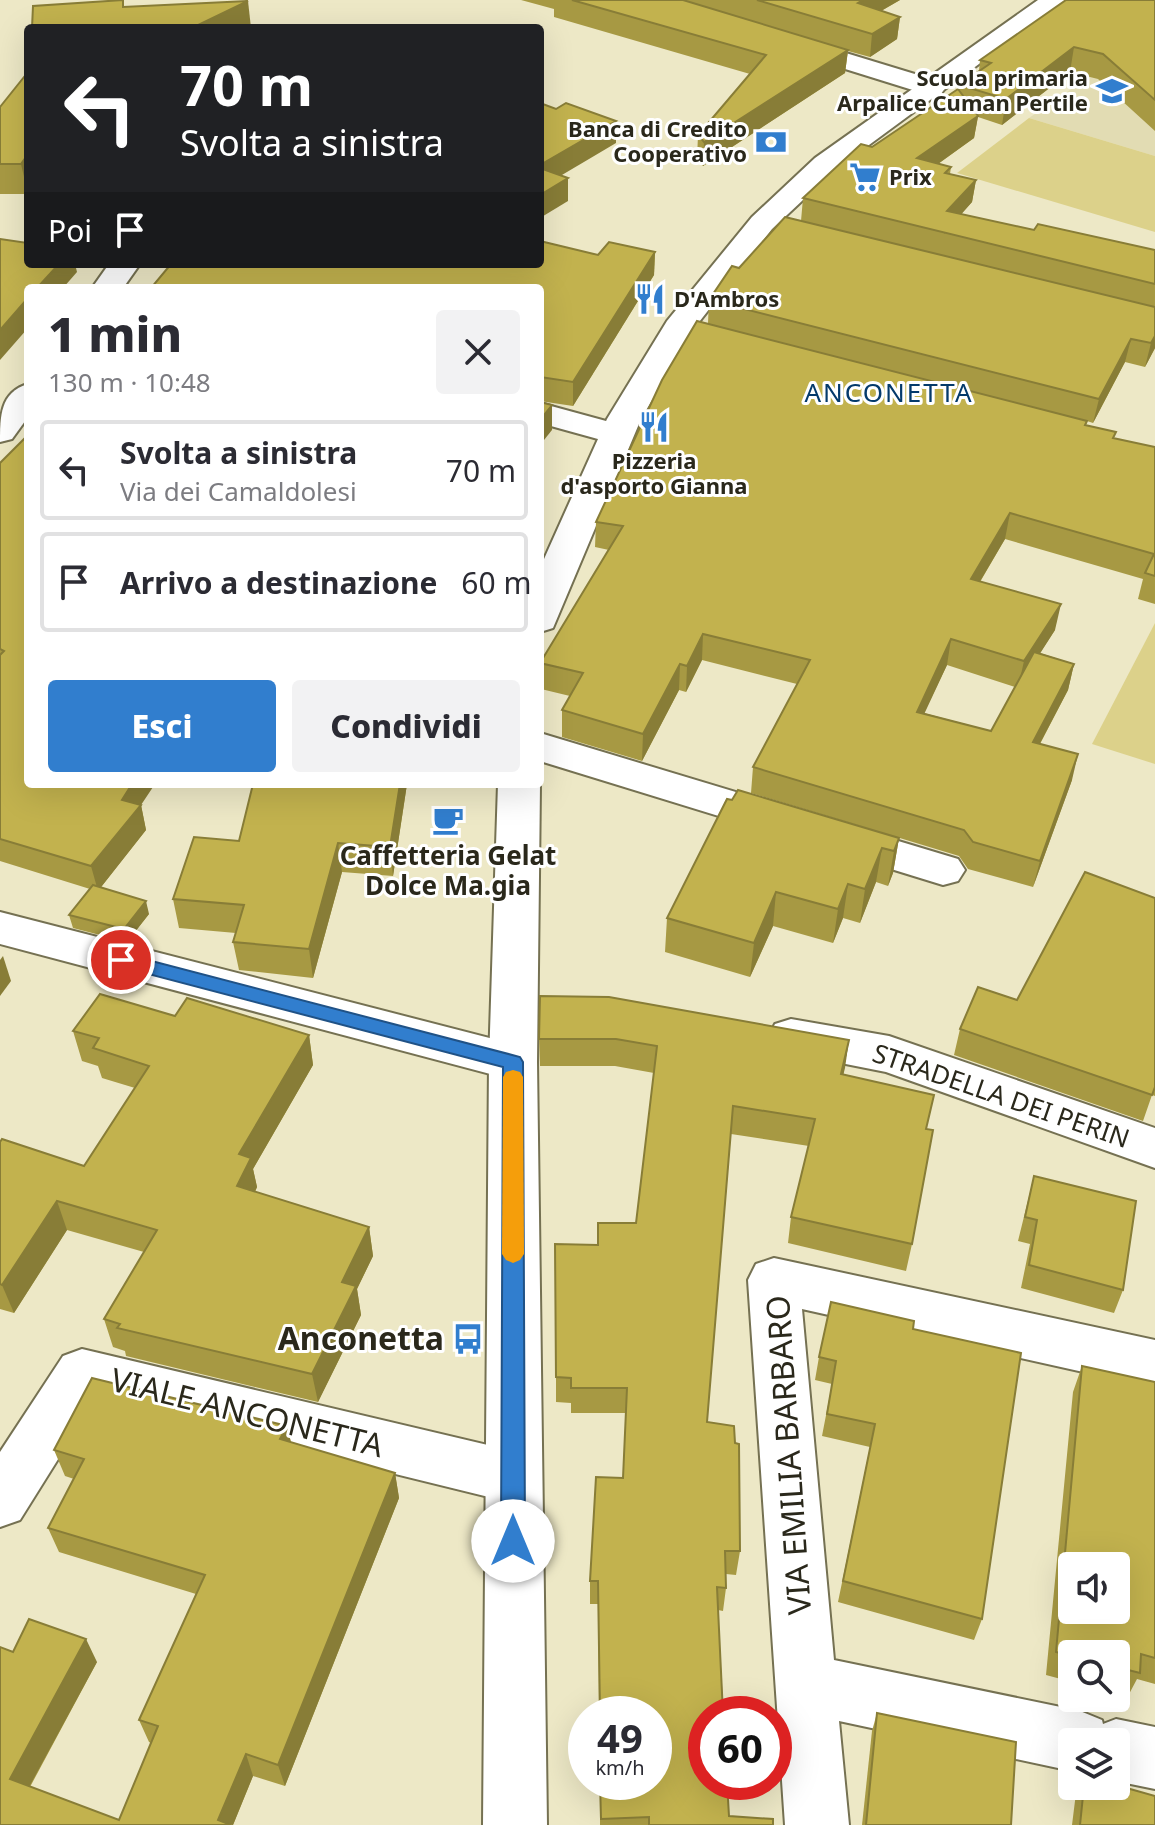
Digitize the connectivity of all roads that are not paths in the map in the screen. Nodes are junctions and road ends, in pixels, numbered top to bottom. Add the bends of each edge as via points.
1 (1054, 0) edge
2 (760, 35) edge
3 (932, 88) junction
4 (762, 223) junction
5 (797, 231) edge
6 (24, 399) edge
7 (544, 414) edge
8 (0, 432) edge
9 (616, 434) junction
10 (544, 608) edge
11 (544, 748) edge
12 (519, 788) edge
13 (943, 870) dead end
14 (0, 928) edge
15 (749, 1029) edge
16 (513, 1062) junction
17 (1155, 1148) edge
18 (1155, 1364) edge
19 (513, 1477) junction
20 (0, 1501) edge
21 (806, 1684) junction
22 (1058, 1737) edge
23 (1130, 1753) edge
24 (1155, 1758) edge
25 (515, 1825) edge
26 (817, 1825) edge

1 - 3 street
2 - 3 street
3 - 4 street via 825,164
4 - 5 street
4 - 9 street via 692,332
6 - 8 street
7 - 9 street
9 - 10 street
11 - 13 street
12 - 16 street via 538,996
14 - 16 street
15 - 17 street, STRADELLA DEI PERIN via 889,1054
16 - 19 street
18 - 21 street, VIA EMILIA BARBARO via 774,1280
19 - 20 street, VIALE ANCONETTA via 82,1373
19 - 25 street
21 - 22 street
21 - 26 street, VIA EMILIA BARBARO
23 - 24 street

